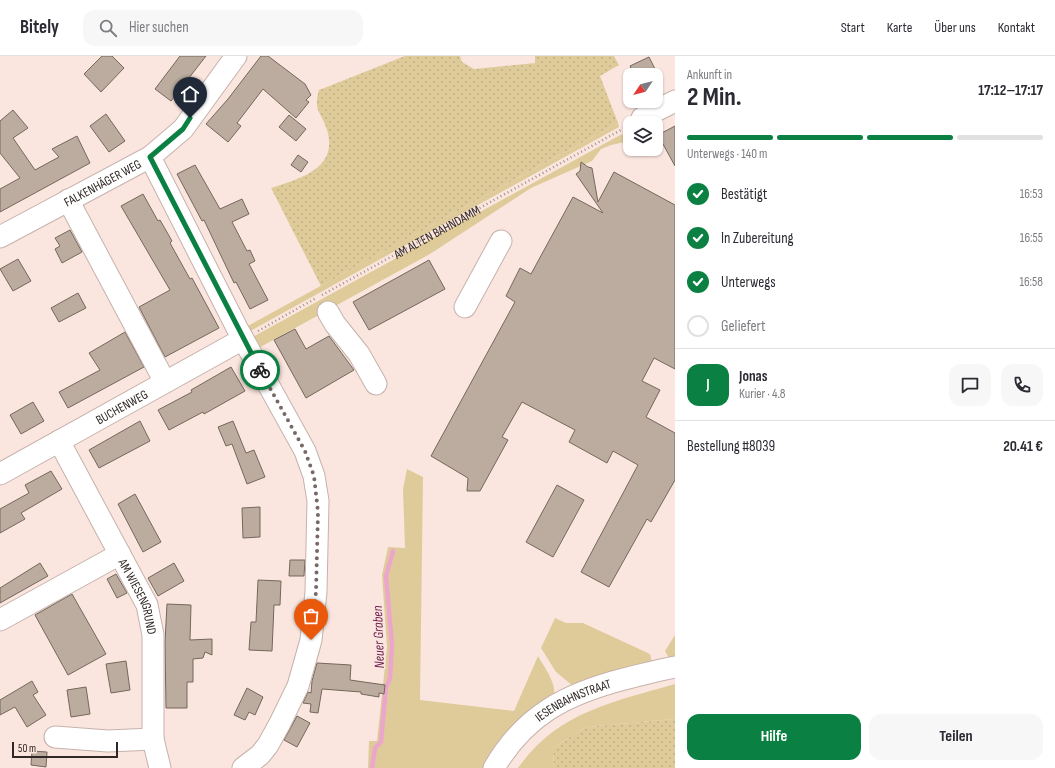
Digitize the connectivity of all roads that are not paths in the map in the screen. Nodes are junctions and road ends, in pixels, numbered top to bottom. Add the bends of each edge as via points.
1 (236, 56) edge
2 (675, 101) edge
3 (647, 116) edge
4 (150, 157) junction
5 (68, 200) junction
6 (0, 237) edge
7 (501, 241) dead end
8 (465, 307) dead end
9 (328, 312) dead end
10 (243, 339) junction
11 (164, 382) junction
12 (376, 384) dead end
13 (59, 441) junction
14 (0, 474) edge
15 (116, 547) junction
16 (0, 620) edge
17 (675, 667) edge
18 (55, 737) dead end
19 (153, 739) junction
20 (160, 768) edge
21 (243, 768) edge
22 (494, 768) edge

1 - 4 street, FALKENHÄGER WEG via 183,129
2 - 3 street
4 - 5 street, FALKENHÄGER WEG
4 - 10 street
5 - 6 street, FALKENHÄGER WEG
5 - 11 street
7 - 8 street
9 - 12 street via 359,354
10 - 11 street, BUCHENWEG
10 - 21 street via 305,451 314,476 318,512 316,592 311,640 298,686 268,745
11 - 13 street, BUCHENWEG
13 - 14 street, BUCHENWEG
13 - 15 street, AM WIESENGRUND
15 - 16 street
15 - 19 street, AM WIESENGRUND via 147,605 153,635
17 - 22 street, IESENBAHNSTRAAT via 601,685 548,708 528,724
18 - 19 street via 108,741
19 - 20 street, AM WIESENGRUND

